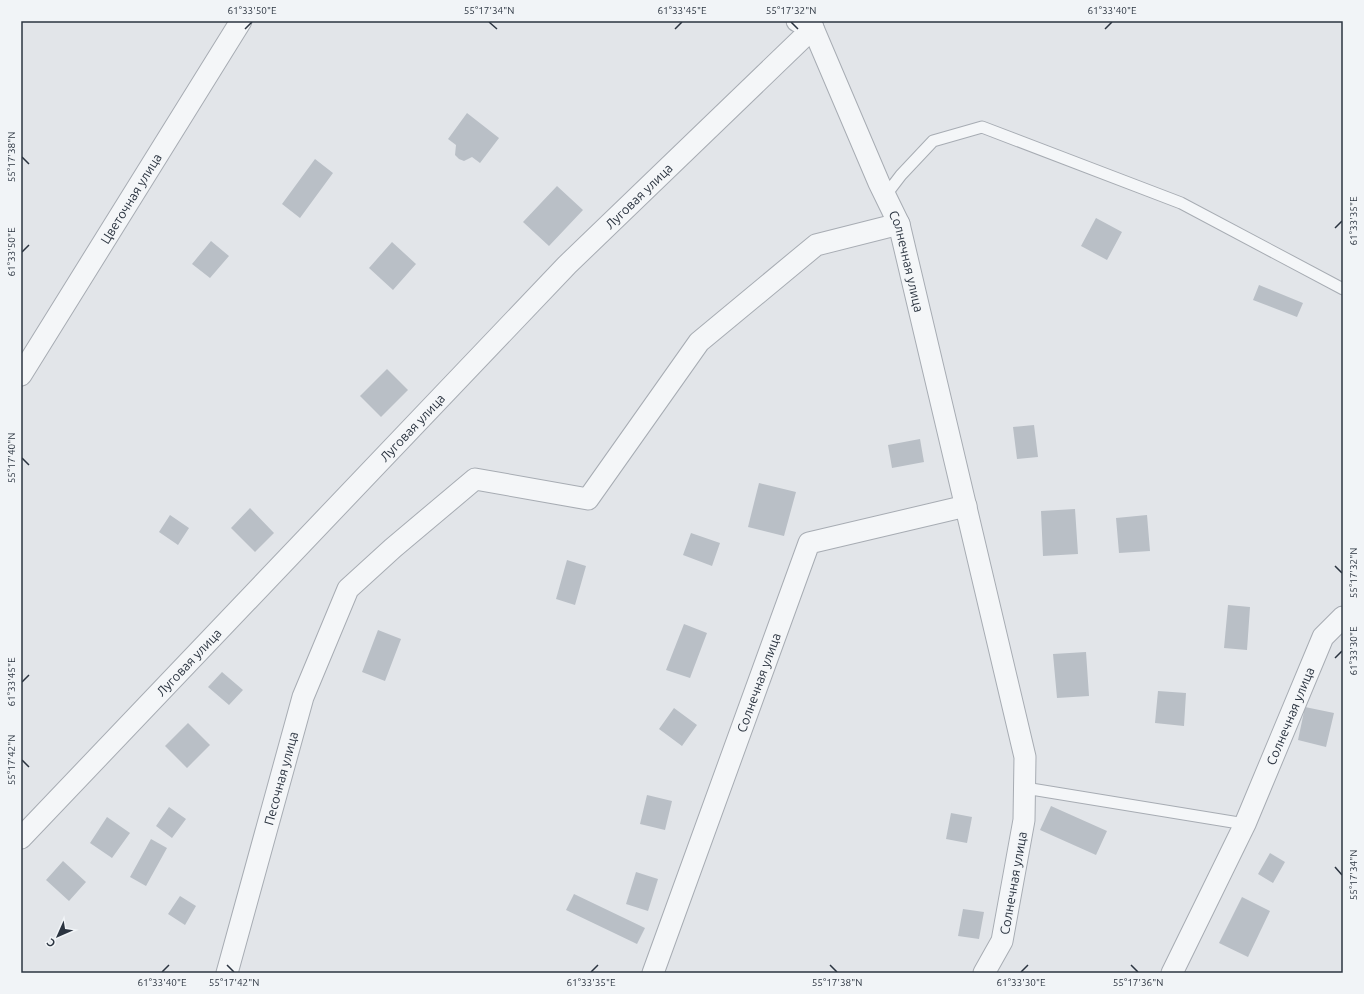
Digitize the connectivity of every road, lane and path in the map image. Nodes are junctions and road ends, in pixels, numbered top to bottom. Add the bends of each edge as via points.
1 (241, 21) edge
2 (807, 23) edge
3 (886, 196) junction
4 (899, 224) junction
5 (1343, 289) edge
6 (21, 375) edge
7 (966, 506) junction
8 (1343, 617) edge
9 (1025, 788) junction
10 (1245, 824) junction
11 (21, 838) edge
12 (227, 973) edge
13 (653, 973) edge
14 (984, 973) edge
15 (1172, 973) edge

1 - 6 street, Цветочная улица
2 - 3 street, Солнечная улица
2 - 11 street, Луговая улица via 567,265
3 - 4 street, Солнечная улица
3 - 5 lane via 901,175 933,141 982,127 1181,203
4 - 7 street, Солнечная улица
4 - 12 street, Песочная улица via 816,245 699,342 588,499 475,479 348,589 303,697
7 - 9 street, Солнечная улица via 1025,757
7 - 13 street, Солнечная улица via 809,543
8 - 10 street, Солнечная улица via 1323,637
9 - 10 lane
9 - 14 street, Солнечная улица via 1024,820 1002,941
10 - 15 street, Солнечная улица

